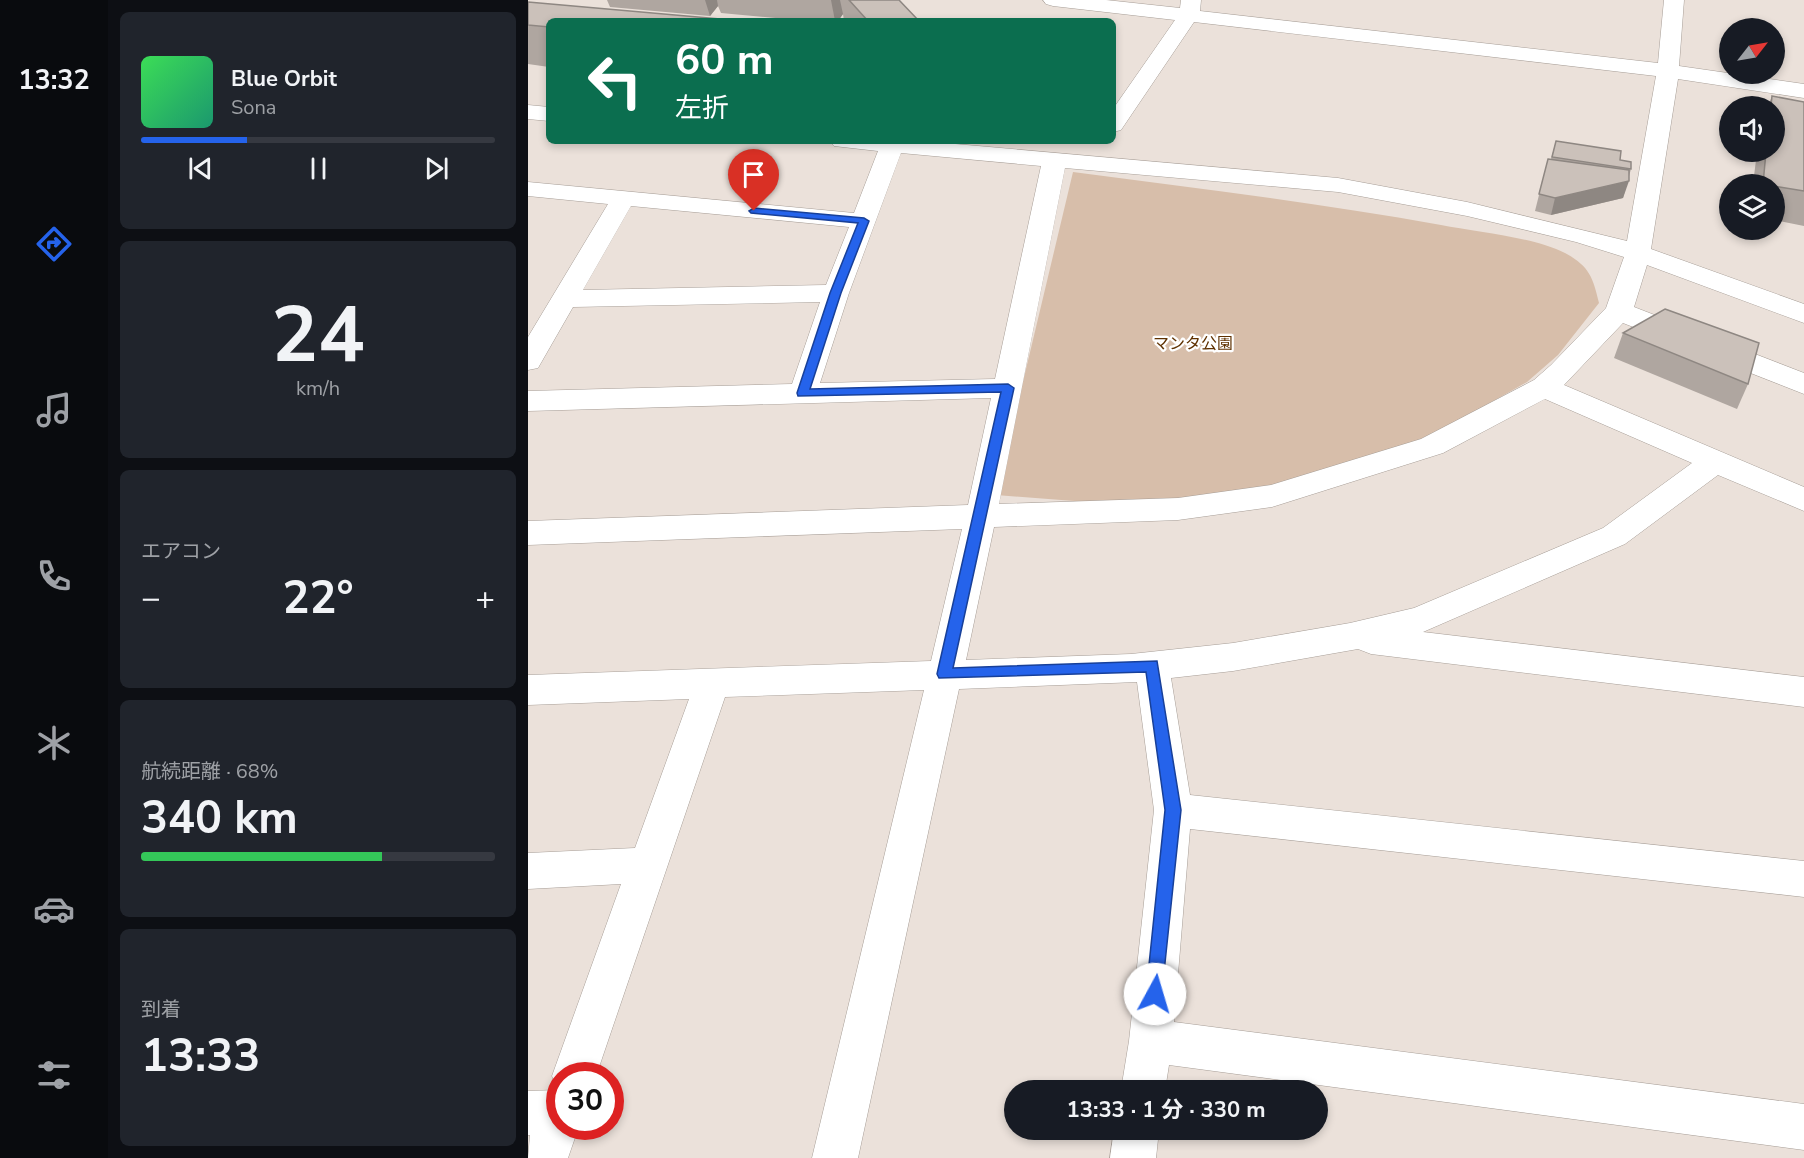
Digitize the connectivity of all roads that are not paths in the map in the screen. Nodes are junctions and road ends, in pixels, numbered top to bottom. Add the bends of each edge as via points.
1 (1053, 0) edge
2 (1674, 0) edge
3 (1190, 8) edge
4 (1668, 71) junction
5 (1804, 91) edge
6 (1116, 120) edge
7 (872, 144) edge
8 (1097, 144) edge
9 (892, 146) junction
10 (1070, 162) junction
11 (528, 189) edge
12 (623, 200) junction
13 (864, 221) junction
14 (1638, 253) junction
15 (836, 293) junction
16 (565, 299) junction
17 (1619, 311) junction
18 (1804, 314) edge
19 (528, 361) edge
20 (1804, 384) edge
21 (1544, 387) junction
22 (1008, 388) junction
23 (802, 393) junction
24 (528, 401) edge
25 (1715, 462) junction
26 (1804, 500) edge
27 (981, 516) junction
28 (528, 533) edge
29 (1350, 637) junction
30 (1152, 666) junction
31 (944, 674) junction
32 (712, 683) junction
33 (528, 690) edge
34 (1804, 692) edge
35 (1173, 810) junction
36 (648, 866) junction
37 (528, 871) edge
38 (1804, 879) edge
39 (1151, 1041) junction
40 (579, 1062) edge
41 (1145, 1080) edge
42 (528, 1113) edge
43 (546, 1114) edge
44 (1804, 1127) edge
45 (551, 1140) edge
46 (1136, 1140) edge
47 (545, 1158) edge
48 (835, 1158) edge
49 (1133, 1158) edge

1 - 3 street
2 - 4 street
3 - 4 street
3 - 6 street
4 - 5 street
4 - 14 street
7 - 9 street
8 - 10 street
9 - 10 street
9 - 13 street
10 - 14 street via 1338,185 1467,209
10 - 22 street
11 - 12 street
12 - 13 street
12 - 16 street
13 - 15 street
14 - 17 street
14 - 18 street
15 - 16 street
15 - 23 street
16 - 19 street
17 - 20 street
17 - 21 street
21 - 25 street
21 - 27 street via 1432,446 1272,496 1178,509
22 - 23 street
22 - 27 street
23 - 24 street
25 - 26 street
25 - 29 street via 1614,536 1420,620
27 - 28 street
27 - 31 street
29 - 30 street
29 - 34 street
30 - 31 street
30 - 35 street
31 - 32 street
31 - 48 street
32 - 33 street
32 - 36 street
35 - 38 street
35 - 39 street
36 - 37 street
36 - 40 street
39 - 41 street
39 - 44 street
42 - 43 street
45 - 47 street
46 - 49 street

